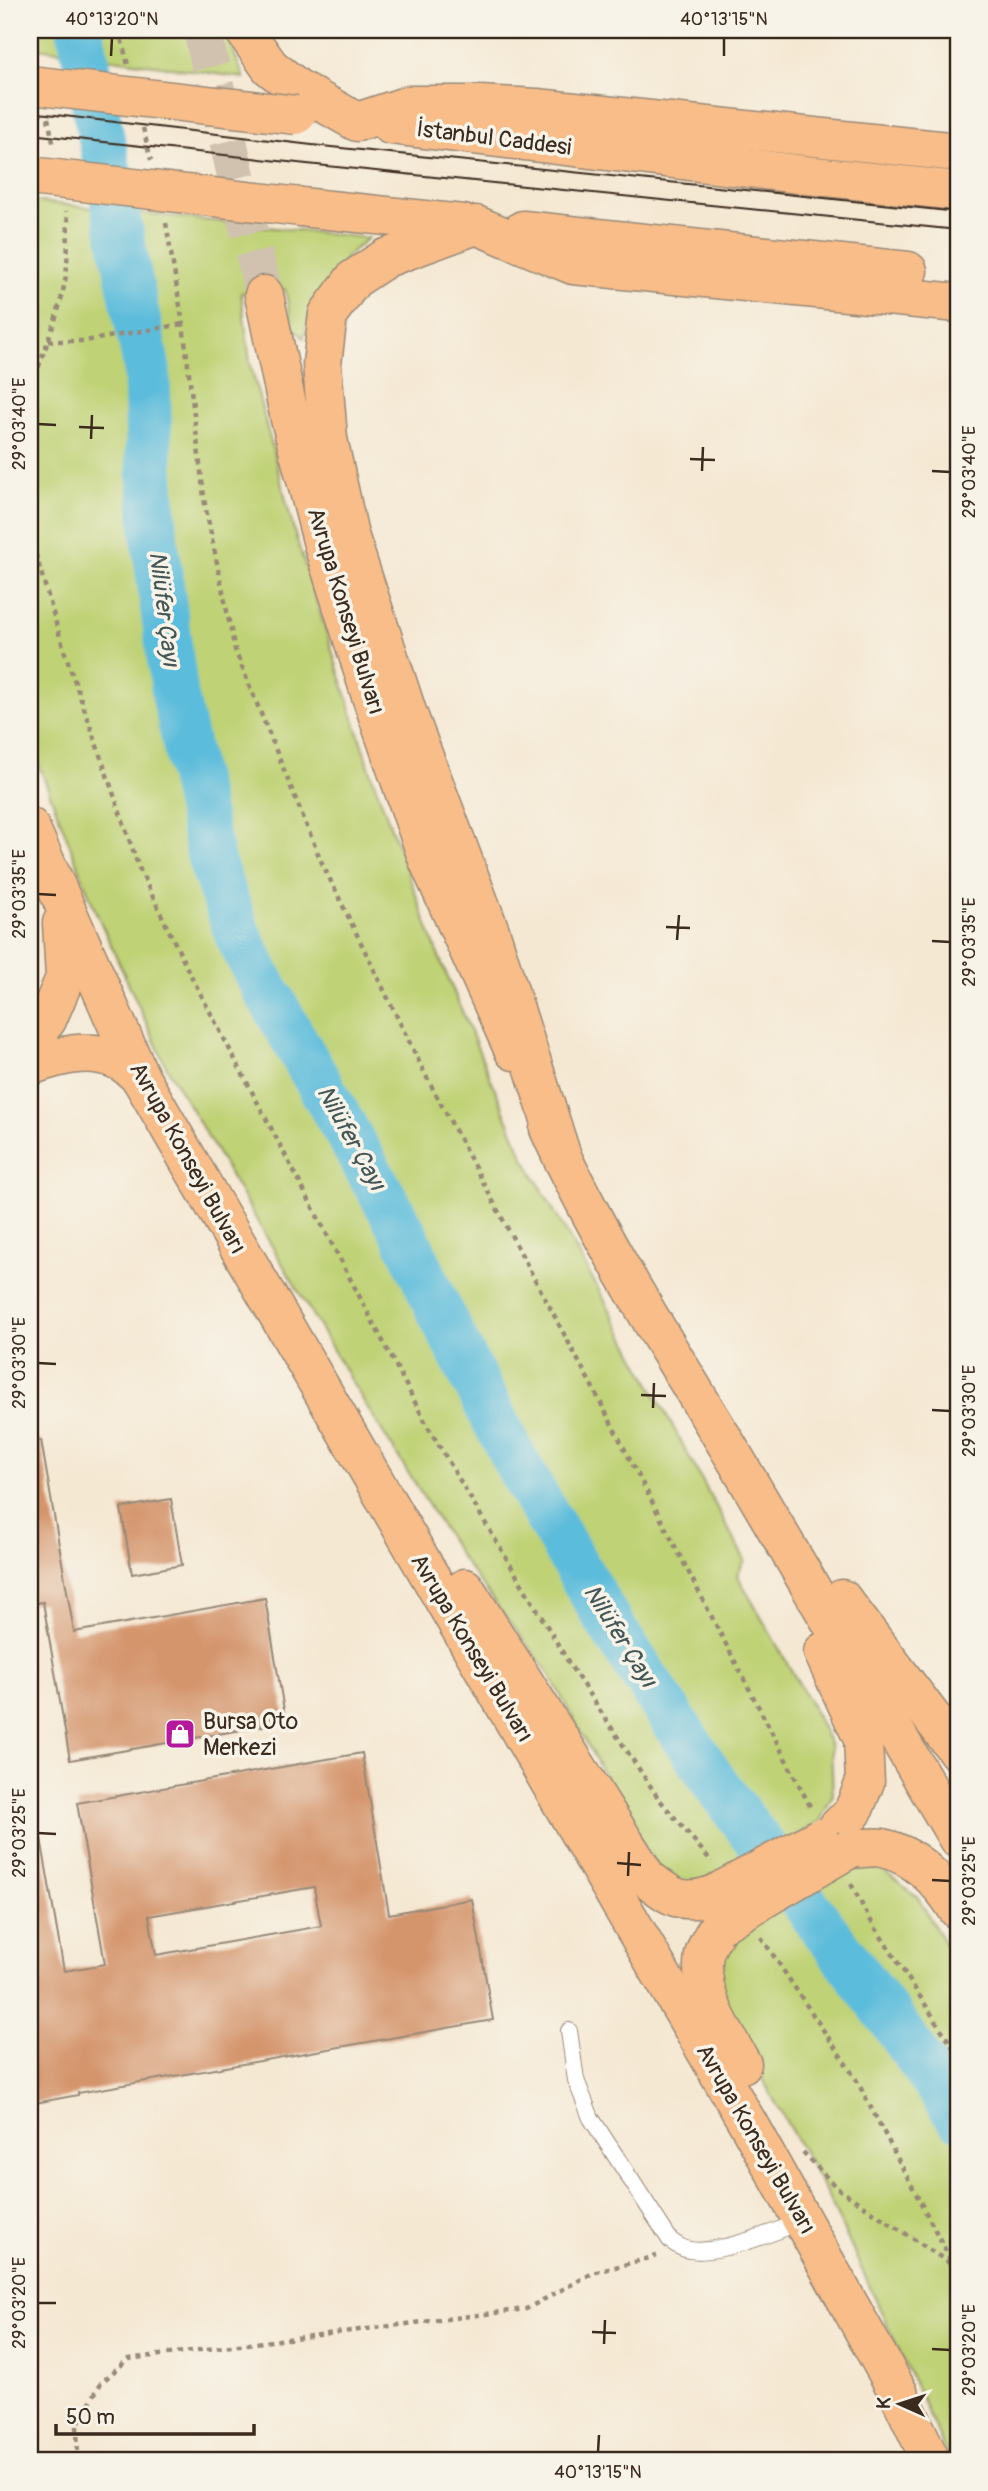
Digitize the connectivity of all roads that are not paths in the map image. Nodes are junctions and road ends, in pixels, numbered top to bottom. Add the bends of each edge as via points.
1 (244, 30) edge
2 (36, 83) edge
3 (357, 122) junction
4 (958, 152) edge
5 (43, 168) edge
6 (958, 191) edge
7 (476, 225) junction
8 (958, 277) edge
9 (264, 295) tunnel mouth
10 (958, 303) edge
11 (30, 827) edge
12 (61, 900) junction
13 (30, 1039) edge
14 (30, 1066) edge
15 (140, 1077) junction
16 (563, 1160) junction
17 (295, 1346) junction
18 (737, 1461) junction
19 (958, 1752) edge
20 (958, 1839) edge
21 (838, 1844) junction
22 (717, 1897) junction
23 (958, 1910) edge
24 (569, 2031) dead end
25 (803, 2221) junction
26 (898, 2392) junction
27 (931, 2461) edge

1 - 3 main road via 270,68
2 - 3 main road, İstanbul Caddesi, bridge
3 - 4 main road via 409,105 480,105
3 - 6 main road, İstanbul Caddesi
5 - 7 main road, bridge via 301,207
7 - 8 main road
7 - 10 main road via 573,265
7 - 16 main road via 386,258 354,279 328,314 322,364 328,439 349,536 402,699 489,931
9 - 16 main road, Avrupa Konseyi Bulvarı via 293,432 371,696 428,860
11 - 12 main road, Avrupa Konseyi Bulvarı
12 - 13 main road via 65,978 47,1020
12 - 15 main road, Avrupa Konseyi Bulvarı
14 - 15 main road via 86,1052 118,1060
15 - 17 main road, Avrupa Konseyi Bulvarı
16 - 18 main road, Avrupa Konseyi Bulvarı via 655,1328
17 - 22 main road via 388,1465 647,1878 669,1896 694,1901
17 - 25 main road, Avrupa Konseyi Bulvarı
18 - 19 main road
18 - 20 main road, Avrupa Konseyi Bulvarı
18 - 21 main road via 863,1739 865,1782
21 - 22 main road, bridge
21 - 23 main road via 881,1847 913,1860 942,1884
22 - 26 main road via 704,1953 703,1985 818,2207
24 - 25 lane via 576,2080 591,2118 670,2240 683,2249 703,2251 760,2238
25 - 26 main road, Avrupa Konseyi Bulvarı
26 - 27 main road, Avrupa Konseyi Bulvarı

